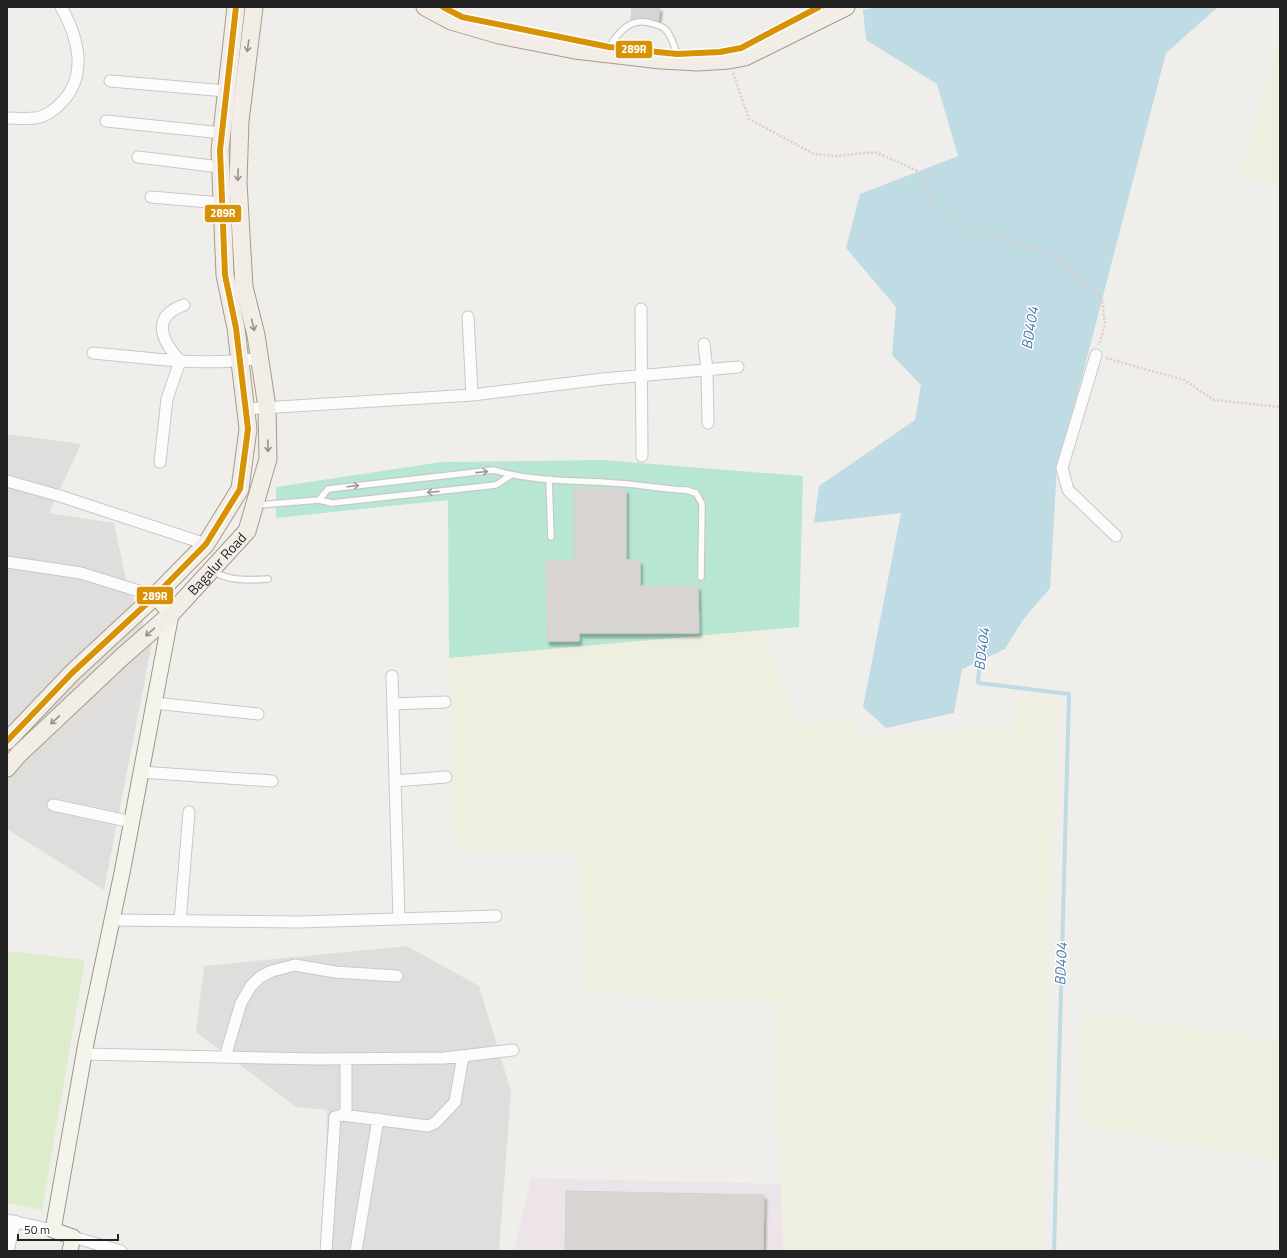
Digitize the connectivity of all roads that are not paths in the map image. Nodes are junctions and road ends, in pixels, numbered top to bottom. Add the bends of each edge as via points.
1 (61, 7) edge
2 (236, 7) edge
3 (254, 7) edge
4 (425, 7) edge
5 (443, 7) edge
6 (819, 7) edge
7 (846, 7) edge
8 (609, 47) junction
9 (677, 54) junction
10 (728, 55) junction
11 (110, 81) dead end
12 (226, 91) junction
13 (7, 118) edge
14 (106, 121) dead end
15 (222, 133) junction
16 (138, 157) dead end
17 (220, 167) junction
18 (151, 197) dead end
19 (221, 203) junction
20 (184, 305) dead end
21 (641, 309) dead end
22 (468, 317) dead end
23 (704, 344) dead end
24 (93, 353) dead end
25 (1096, 355) road end
26 (260, 358) junction
27 (180, 361) junction
28 (240, 361) junction
29 (738, 367) dead end
30 (707, 370) junction
31 (642, 375) junction
32 (472, 396) junction
33 (267, 407) junction
34 (245, 409) junction
35 (708, 423) dead end
36 (642, 456) dead end
37 (160, 462) dead end
38 (511, 475) junction
39 (549, 479) junction
40 (7, 481) edge
41 (319, 500) junction
42 (254, 505) junction
43 (551, 536) dead end
44 (1116, 536) dead end
45 (206, 544) junction
46 (7, 562) edge
47 (212, 569) junction
48 (701, 577) dead end
49 (268, 579) dead end
50 (156, 596) junction
51 (171, 614) junction
52 (392, 676) dead end
53 (445, 702) dead end
54 (154, 703) junction
55 (392, 704) junction
56 (258, 714) dead end
57 (7, 741) edge
58 (9, 762) edge
59 (141, 772) junction
60 (446, 777) dead end
61 (272, 781) dead end
62 (395, 781) junction
63 (54, 805) dead end
64 (189, 812) dead end
65 (132, 822) junction
66 (496, 916) dead end
67 (399, 919) junction
68 (112, 920) junction
69 (180, 921) junction
70 (397, 976) dead end
71 (513, 1050) dead end
72 (84, 1054) junction
73 (463, 1056) junction
74 (224, 1057) junction
75 (346, 1059) junction
76 (342, 1115) junction
77 (378, 1120) junction
78 (11, 1221) edge
79 (53, 1230) junction
80 (72, 1244) edge
81 (8, 1251) edge
82 (122, 1251) edge
83 (326, 1251) edge
84 (356, 1251) edge

1 - 13 street via 68,18 78,51 77,79 69,96 56,109 35,118
2 - 12 main road
3 -> 26 main road, Bagalur Road via 240,121 238,182 244,287
4 - 10 main road via 451,21 485,31 575,50 698,62
5 - 8 main road via 462,17
6 - 10 main road
7 - 10 main road via 745,57
8 - 9 main road
8 - 9 lane via 628,25 638,22 651,23 664,28
9 - 10 main road
11 - 12 street
12 - 15 main road
14 - 15 street
15 - 17 main road
16 - 17 street
17 - 19 main road
18 - 19 street
19 - 28 main road, Bagalur Road via 225,275
20 - 27 street via 174,308 163,322 162,333 168,348
21 - 31 street
22 - 32 street
23 - 30 street
24 - 27 street
25 - 44 street via 1062,468 1068,490
26 - 28 street
26 - 33 main road, Bagalur Road
27 - 28 street
27 - 37 street via 167,399
28 - 34 main road, Bagalur Road
29 - 30 street
30 - 31 street
30 - 35 street
31 - 32 street
31 - 36 street
32 - 33 street
33 - 34 street
33 -> 42 main road, Bagalur Road via 268,459
34 - 45 main road, Bagalur Road via 248,429 240,490
38 - 39 lane
38 -> 41 lane via 496,485 332,503
41 -> 38 lane via 328,489 494,470
39 - 43 lane
39 - 48 lane via 614,483 696,493 702,504
40 - 45 street
41 - 42 lane
42 - 47 main road, Bagalur Road via 247,531
45 - 50 main road, Bagalur Road
46 - 50 street via 80,573
47 - 49 lane via 234,579
47 - 51 main road, Bagalur Road
50 - 51 street
50 - 57 main road, Bagalur Road via 72,673
51 - 54 street
51 -> 58 main road, Bagalur Road
52 - 55 street
53 - 55 street
54 - 56 street
54 - 59 street
55 - 62 street
59 - 61 street
59 - 65 street
60 - 62 street
62 - 67 street
63 - 65 street
64 - 69 street
65 - 68 street
66 - 67 street
67 - 69 street via 298,922
68 - 69 street
68 - 72 street
70 - 74 street via 336,972 295,965 272,971 260,977 251,986 241,1003
71 - 73 street
72 - 74 street
72 - 79 street
73 - 75 street
73 - 77 street via 455,1102 435,1123 428,1126
74 - 75 street
75 - 76 street via 346,1111
76 - 77 street
76 - 83 street via 336,1117 334,1124
77 - 84 street
78 - 79 street
78 - 81 street
79 - 80 street
80 - 82 street

